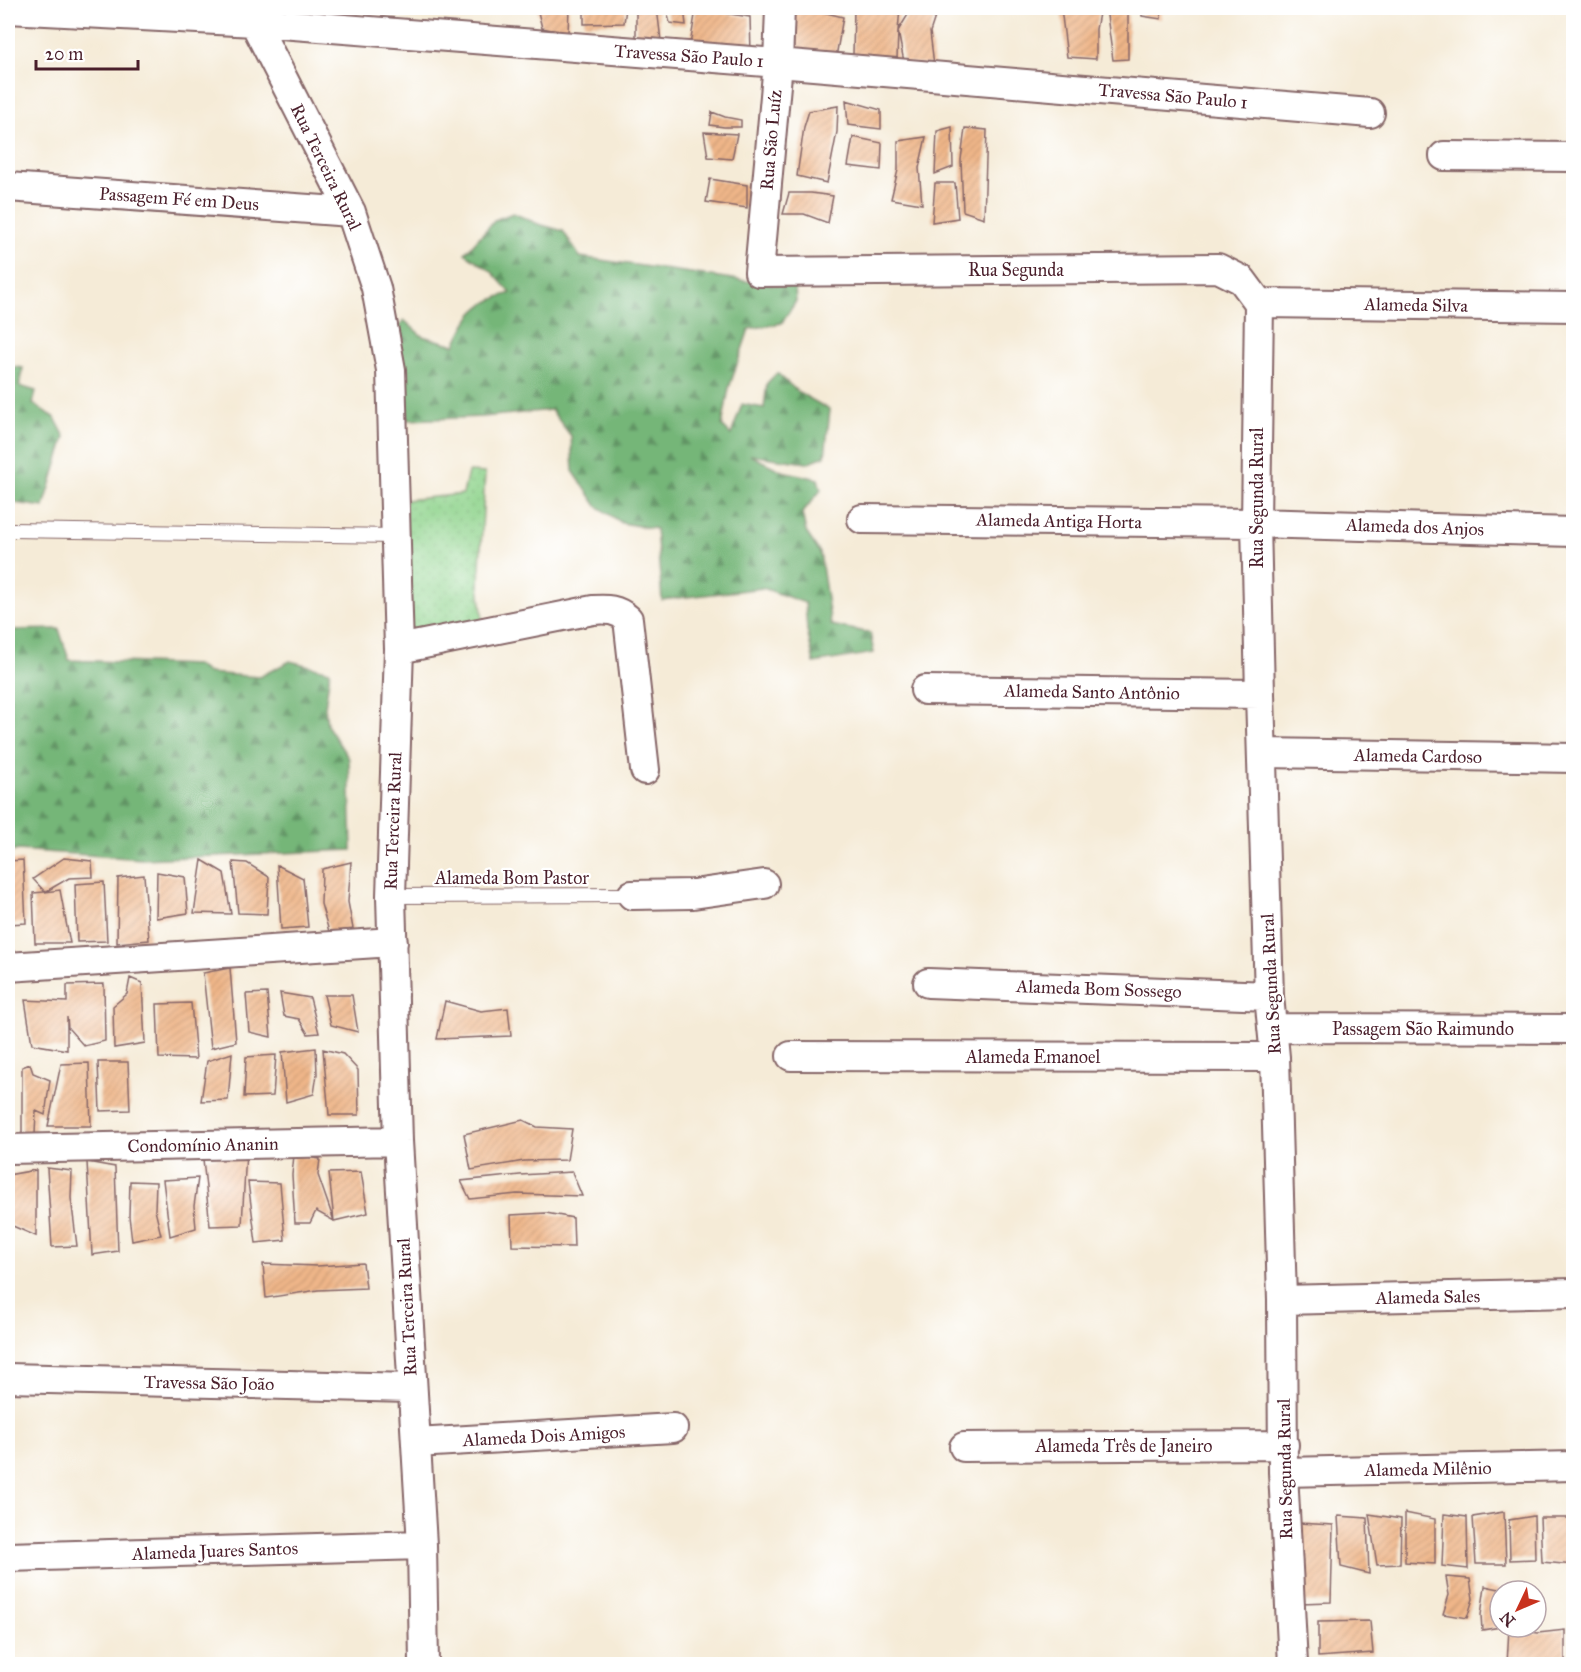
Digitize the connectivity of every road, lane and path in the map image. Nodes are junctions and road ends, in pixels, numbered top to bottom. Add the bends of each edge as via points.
1 (780, 8) edge
2 (8, 9) edge
3 (251, 15) edge
4 (778, 63) junction
5 (1370, 113) dead end
6 (1444, 156) dead end
7 (1574, 158) edge
8 (8, 187) edge
9 (351, 212) junction
10 (759, 272) joint
11 (1258, 303) junction
12 (1574, 307) edge
13 (862, 519) dead end
14 (1256, 523) junction
15 (12, 530) dead end
16 (1574, 532) edge
17 (395, 536) junction
18 (399, 649) junction
19 (925, 690) dead end
20 (1260, 694) junction
21 (1262, 753) junction
22 (1574, 758) edge
23 (645, 770) dead end
24 (764, 885) dead end
25 (632, 895) joint
26 (391, 896) junction
27 (393, 942) junction
28 (8, 967) edge
29 (928, 983) dead end
30 (1269, 996) junction
31 (1272, 1028) junction
32 (1574, 1029) edge
33 (791, 1056) dead end
34 (1275, 1057) junction
35 (398, 1141) junction
36 (8, 1149) edge
37 (1574, 1293) edge
38 (1282, 1300) junction
39 (8, 1378) edge
40 (411, 1388) junction
41 (673, 1428) dead end
42 (416, 1443) junction
43 (964, 1447) dead end
44 (1284, 1459) junction
45 (1574, 1466) edge
46 (422, 1545) junction
47 (8, 1557) edge
48 (424, 1665) edge
49 (1293, 1665) edge

1 - 4 street, Rua São Luíz
2 - 3 street, Travessa São Paulo 1
3 - 4 street, Travessa São Paulo 1
3 - 9 street, Rua Terceira Rural
4 - 5 street, Travessa São Paulo 1
4 - 10 street, Rua São Luíz
6 - 7 street
8 - 9 street, Passagem Fé em Deus
9 - 17 street, Rua Terceira Rural via 376,288 391,370
10 - 11 street, Rua Segunda via 1218,268 1242,280
11 - 12 street, Alameda Silva
11 - 14 street, Rua Segunda Rural
13 - 14 street, Alameda Antiga Horta
14 - 16 street, Alameda dos Anjos
14 - 20 street, Rua Segunda Rural
15 - 17 lane
17 - 18 street, Rua Terceira Rural
18 - 23 street via 593,610 620,612 628,619
18 - 26 street, Rua Terceira Rural
19 - 20 street, Alameda Santo Antônio
20 - 21 street, Rua Segunda Rural
21 - 22 street, Alameda Cardoso
21 - 30 street, Rua Segunda Rural
24 - 25 street via 693,894
25 - 26 lane, Alameda Bom Pastor
26 - 27 street, Rua Terceira Rural
27 - 28 street
27 - 35 street, Rua Terceira Rural
29 - 30 street, Alameda Bom Sossego
30 - 31 street, Rua Segunda Rural
31 - 32 street, Passagem São Raimundo
31 - 34 street, Rua Segunda Rural
33 - 34 street, Alameda Emanoel
34 - 38 street, Rua Segunda Rural
35 - 36 street, Condomínio Ananin
35 - 40 street, Rua Terceira Rural
37 - 38 street, Alameda Sales
38 - 44 street, Rua Segunda Rural
39 - 40 street, Travessa São João
40 - 42 street, Rua Terceira Rural
41 - 42 street, Alameda Dois Amigos
42 - 46 street, Rua Terceira Rural
43 - 44 street, Alameda Três de Janeiro
44 - 45 street, Alameda Milênio
44 - 49 street, Rua Segunda Rural
46 - 47 street, Alameda Juares Santos
46 - 48 street, Rua Terceira Rural

